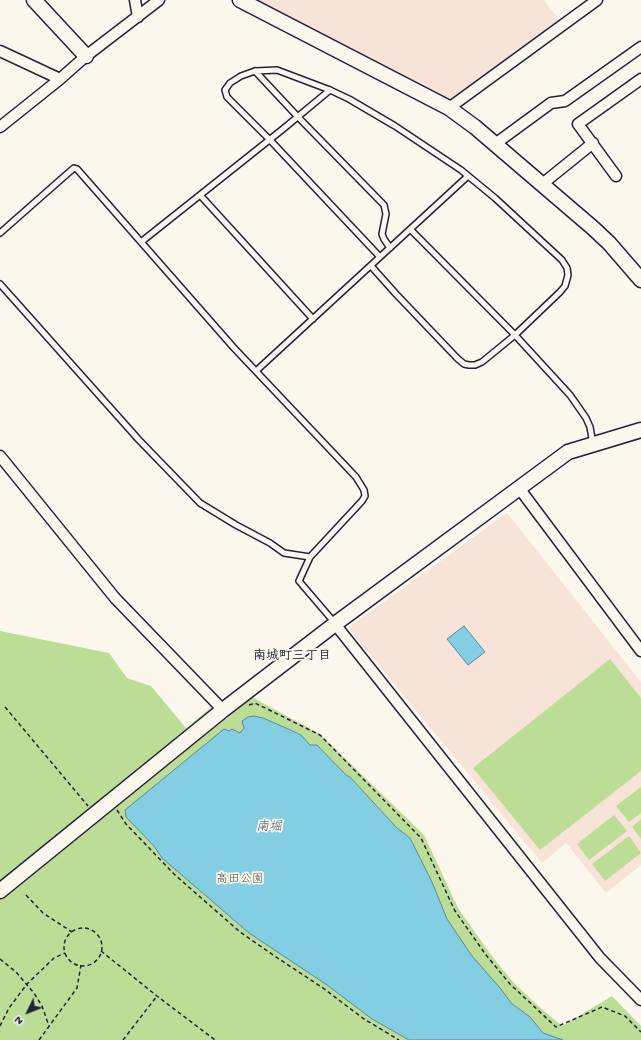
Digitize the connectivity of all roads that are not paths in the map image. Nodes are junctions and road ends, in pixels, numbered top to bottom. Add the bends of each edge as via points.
1 (34, 0) edge
2 (135, 0) edge
3 (159, 0) edge
4 (240, 0) edge
5 (597, 0) edge
6 (138, 17) junction
7 (641, 47) edge
8 (0, 51) edge
9 (86, 56) junction
10 (255, 71) junction
11 (60, 79) junction
12 (641, 79) edge
13 (330, 90) junction
14 (449, 108) junction
15 (298, 117) junction
16 (0, 127) edge
17 (270, 140) junction
18 (593, 143) junction
19 (495, 144) junction
20 (468, 176) junction
21 (616, 176) dead end
22 (541, 184) junction
23 (200, 195) junction
24 (411, 230) junction
25 (0, 233) edge
26 (141, 242) junction
27 (390, 248) junction
28 (380, 257) junction
29 (371, 266) junction
30 (641, 280) edge
31 (0, 284) edge
32 (313, 319) junction
33 (514, 336) junction
34 (256, 371) junction
35 (641, 430) edge
36 (593, 445) junction
37 (0, 456) edge
38 (519, 488) junction
39 (310, 558) junction
40 (336, 624) junction
41 (641, 650) edge
42 (223, 710) junction
43 (0, 891) edge
44 (641, 1000) edge

1 - 9 street
2 - 6 street
3 - 6 street
4 - 14 street
5 - 14 street
6 - 9 street
7 - 19 street via 565,101 551,103
8 - 11 street
9 - 11 street
10 - 13 lane via 277,70
10 - 15 lane
10 - 17 lane via 235,79 224,91
11 - 16 street
12 - 18 street via 578,124
13 - 15 lane
13 - 20 lane via 395,126
14 - 19 street
15 - 17 lane
15 - 27 lane via 384,205 386,214 382,234
17 - 23 lane
17 - 28 lane
18 - 21 street
18 - 22 street
19 - 22 street
20 - 24 lane
20 - 33 lane via 539,238 567,268 565,286
22 - 30 street via 609,243
23 - 26 lane
23 - 32 lane
24 - 27 lane
24 - 33 lane
25 - 26 lane via 74,168 84,176
26 - 34 lane
27 - 28 lane
28 - 29 lane
29 - 32 lane
29 - 33 lane via 464,364 475,365 482,362
31 - 39 lane via 139,440 200,503 284,553
32 - 34 lane
33 - 36 lane via 581,410 588,422
34 - 39 lane via 356,478 364,490 362,501
35 - 36 street
36 - 38 street via 568,452
37 - 42 street via 114,598
38 - 40 street
38 - 41 street
39 - 40 lane via 299,581
40 - 42 street
40 - 44 street via 600,958
42 - 43 street

